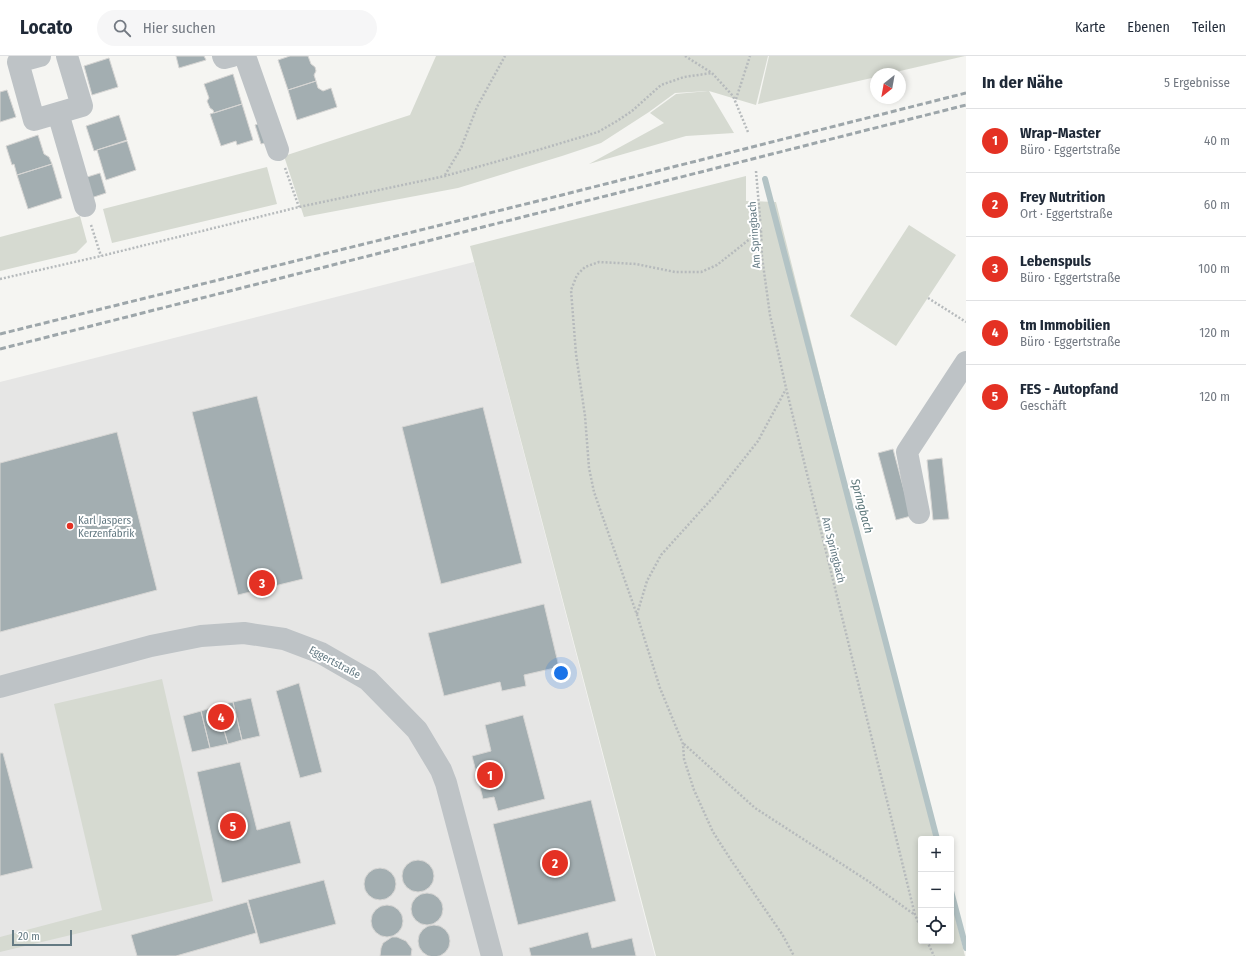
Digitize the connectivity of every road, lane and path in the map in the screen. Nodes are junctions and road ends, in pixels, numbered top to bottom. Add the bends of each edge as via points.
1 (40, 56) edge
2 (67, 56) edge
3 (223, 56) edge
4 (232, 56) edge
5 (245, 56) edge
6 (505, 56) edge
7 (685, 56) edge
8 (750, 56) edge
9 (712, 73) junction
10 (735, 99) junction
11 (58, 113) junction
12 (748, 132) dead end
13 (278, 150) joint
14 (756, 171) dead end
15 (445, 176) junction
16 (85, 206) joint
17 (299, 207) junction
18 (762, 230) junction
19 (101, 256) junction
20 (0, 280) edge
21 (928, 298) dead end
22 (966, 322) edge
23 (966, 362) edge
24 (786, 388) junction
25 (919, 512) dead end
26 (637, 615) junction
27 (0, 687) edge
28 (683, 744) junction
29 (915, 915) junction
30 (918, 922) edge
31 (928, 944) edge
32 (492, 956) edge
33 (794, 956) edge
34 (934, 956) edge

1 - 11 street via 18,62 34,120
2 - 11 street via 82,106
3 - 4 street
5 - 13 street
6 - 15 path via 477,107 461,148
7 - 9 path
8 - 10 path
9 - 10 path
9 - 15 path via 684,77 661,85 632,111 598,132
10 - 12 path
11 - 16 street
13 - 17 path
14 - 18 path, Am Springbach
15 - 17 path
16 - 19 path
17 - 19 path
18 - 24 path, Am Springbach via 762,257 770,316
18 - 26 path via 717,265 701,272 675,272 636,264 599,262 585,267 577,275 571,290 589,468 594,492
19 - 20 path
21 - 22 path
23 - 25 street via 907,452
24 - 26 path via 758,441 717,493 662,555 647,581
24 - 29 path, Am Springbach
26 - 28 path via 660,688
27 - 32 street, Eggertstraße via 151,646 201,636 251,634 284,639 321,653 368,680 417,730 441,770
28 - 29 path via 755,808 868,881
28 - 33 path via 684,759 694,790 713,832
29 - 30 path, Am Springbach
31 - 34 path

